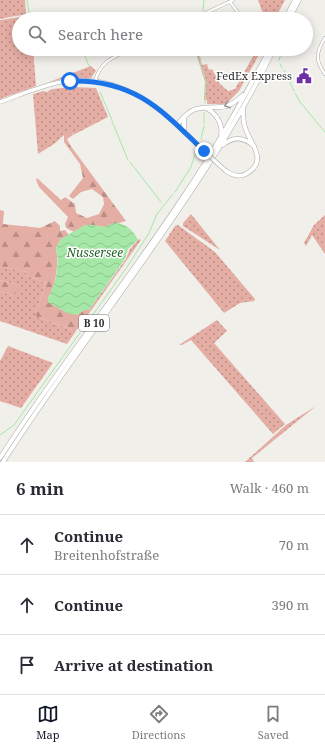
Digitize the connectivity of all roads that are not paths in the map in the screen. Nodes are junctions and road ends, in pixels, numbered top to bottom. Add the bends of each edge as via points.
1 (295, 0) edge
2 (299, 0) edge
3 (232, 1) edge
4 (209, 12) edge
5 (239, 12) edge
6 (289, 12) edge
7 (293, 12) edge
8 (325, 38) edge
9 (118, 56) edge
10 (266, 56) edge
11 (270, 56) edge
12 (325, 74) edge
13 (95, 82) junction
14 (246, 92) junction
15 (0, 102) edge
16 (243, 107) junction
17 (204, 108) junction
18 (184, 118) junction
19 (177, 125) junction
20 (184, 132) junction
21 (221, 136) junction
22 (255, 148) junction
23 (217, 151) junction
24 (226, 171) joint
25 (0, 458) edge
26 (3, 462) edge

1 - 6 highway
2 - 7 highway
3 - 4 street
3 - 5 street
8 - 12 street via 318,48 317,57
9 - 13 street via 98,70
10 - 14 highway, B 10
11 - 16 highway, B 10
13 - 15 main road via 70,81 53,84
13 - 19 main road via 126,88 160,110
14 -> 17 highway via 232,104
14 - 21 highway, B 10
16 - 22 highway via 244,126
16 - 23 highway, B 10
17 - 18 highway via 192,111
17 - 21 highway via 219,120
18 - 19 highway
18 - 20 highway
19 - 20 main road
20 - 24 main road, bridge
21 - 25 highway, B 10 via 181,200
22 - 23 highway via 246,140 238,138 228,141
22 - 24 highway via 257,161 251,170 239,176
23 - 26 highway, B 10 via 185,203

